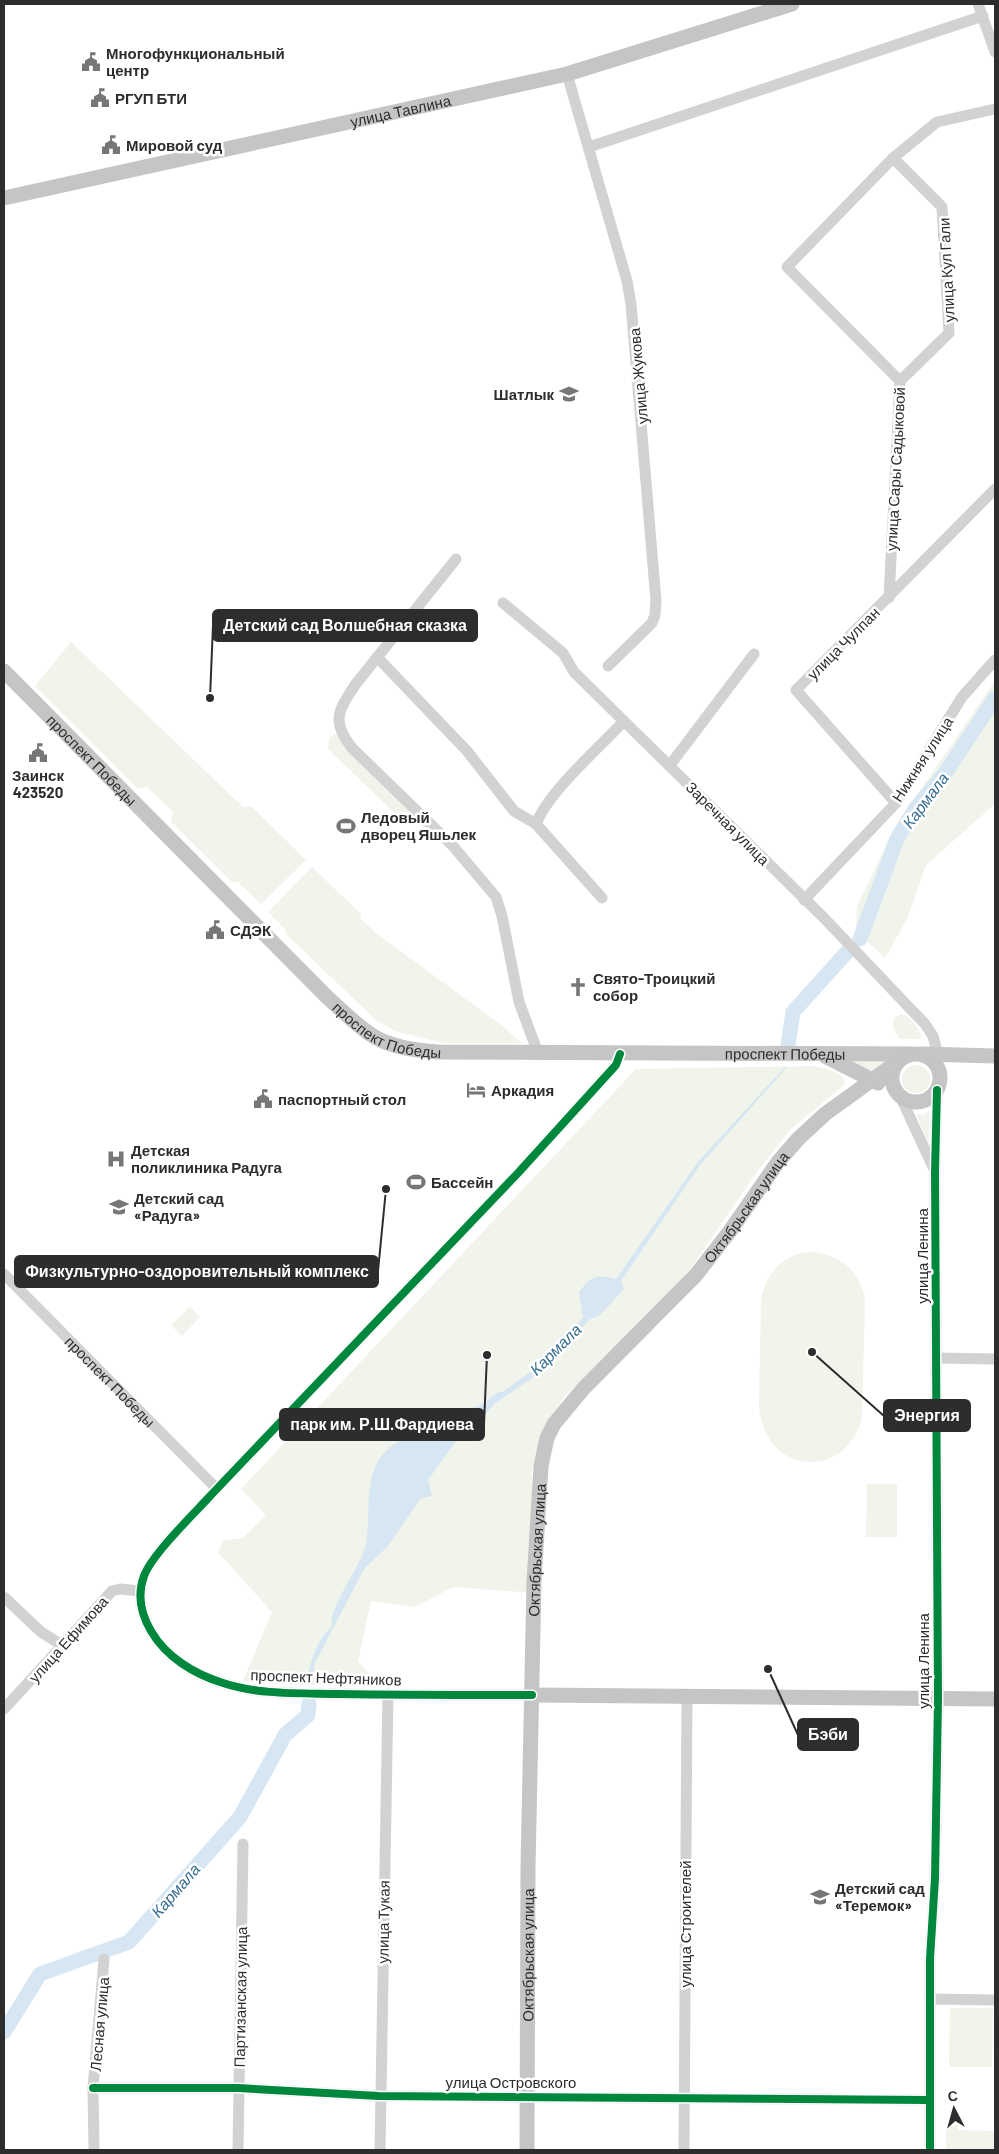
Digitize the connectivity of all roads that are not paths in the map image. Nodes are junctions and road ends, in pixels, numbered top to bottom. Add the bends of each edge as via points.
1 (792, 4) edge
2 (978, 4) edge
3 (983, 16) junction
4 (995, 52) edge
5 (568, 74) junction
6 (995, 109) edge
7 (589, 147) junction
8 (893, 158) junction
9 (4, 198) edge
10 (900, 381) junction
11 (995, 489) edge
12 (456, 559) dead end
13 (889, 598) junction
14 (503, 603) dead end
15 (754, 654) dead end
16 (377, 657) junction
17 (995, 660) edge
18 (608, 666) dead end
19 (4, 671) edge
20 (624, 721) junction
21 (670, 765) junction
22 (896, 803) junction
23 (536, 824) junction
24 (602, 898) dead end
25 (804, 900) junction
26 (538, 1053) junction
27 (620, 1054) junction
28 (821, 1055) junction
29 (938, 1055) junction
30 (957, 1056) junction
31 (995, 1056) edge
32 (910, 1057) junction
33 (939, 1070) junction
34 (871, 1080) junction
35 (937, 1090) junction
36 (899, 1096) junction
37 (935, 1171) junction
38 (4, 1274) edge
39 (936, 1358) junction
40 (995, 1358) edge
41 (218, 1489) junction
42 (140, 1591) junction
43 (4, 1597) edge
44 (62, 1645) junction
45 (388, 1694) junction
46 (532, 1695) junction
47 (687, 1697) junction
48 (938, 1699) junction
49 (995, 1699) edge
50 (4, 1709) edge
51 (243, 1844) dead end
52 (104, 1959) dead end
53 (930, 1999) junction
54 (995, 2000) edge
55 (94, 2088) junction
56 (238, 2088) junction
57 (380, 2096) junction
58 (526, 2096) junction
59 (684, 2097) junction
60 (928, 2100) junction
61 (94, 2150) edge
62 (238, 2150) edge
63 (380, 2150) edge
64 (527, 2150) edge
65 (684, 2150) edge
66 (930, 2150) edge

1 - 5 main road, улица Тавлина
2 - 3 street
3 - 4 street
3 - 7 street
5 - 7 street, улица Жукова
5 - 9 main road, улица Тавлина
6 - 8 street via 937,122
7 - 18 street, улица Жукова via 631,304 656,601 652,623
8 - 10 street, улица Кул Гали via 942,207 949,333
8 - 10 street, улица Сары Садыковой via 787,267
10 - 13 street, улица Сары Садыковой
11 - 13 street, улица Чулпан
12 - 16 street
13 - 22 street, улица Чулпан via 796,690
14 - 20 street, Заречная улица via 562,653 574,672
15 - 21 street
16 - 23 street via 467,751 514,811
16 - 26 street via 354,685 340,711 338,722 341,732 352,748 452,844 496,897 519,1002
17 - 22 street, Нижняя улица via 962,697
19 - 26 main road, проспект Победы via 328,998 370,1036 397,1047 416,1050
20 - 21 street, Заречная улица
20 - 23 street via 557,791
21 - 25 street, Заречная улица
22 - 25 street, Нижняя улица
23 - 24 street
25 - 29 street, Заречная улица via 925,1024 933,1036
26 - 27 main road, проспект Победы
27 - 28 main road, проспект Победы
27 - 41 street via 616,1065 518,1173
28 - 32 main road, проспект Победы
28 - 34 main road
29 - 30 main road, проспект Победы
29 - 32 main road, проспект Победы
30 - 31 main road, проспект Победы
30 - 33 main road
32 - 33 main road via 930,1058
32 - 34 main road, Октябрьская улица
32 - 36 main road via 892,1070 891,1081
33 - 35 main road
34 - 36 main road
34 - 46 main road, Октябрьская улица via 798,1139 696,1275 583,1389 554,1424 545,1444 541,1466
35 - 36 main road via 921,1102 910,1102
35 - 37 street, улица Ленина
36 - 37 street
37 - 39 street, улица Ленина
38 - 41 street, проспект Победы
39 - 40 street
39 - 48 street, улица Ленина
41 - 42 street via 153,1561
42 - 44 street, улица Ефимова via 112,1591
42 - 45 street, проспект Нефтяников via 145,1620 162,1646 206,1677 247,1689 288,1693
43 - 44 street via 41,1632
44 - 50 street, улица Ефимова
45 - 46 street, проспект Нефтяников
45 - 57 street, улица Тукая
46 - 47 main road, проспект Нефтяников
46 - 58 main road, Октябрьская улица
47 - 48 main road, проспект Нефтяников
47 - 59 street, улица Строителей
48 - 49 main road, проспект Нефтяников
48 - 53 street, улица Ленина
51 - 56 street, Партизанская улица
52 - 55 street, Лесная улица
53 - 54 street
53 - 60 street, улица Ленина
55 - 56 street, улица Островского
55 - 61 street, Лесная улица
56 - 57 street, улица Островского
56 - 62 street, Партизанская улица
57 - 58 street, улица Островского
57 - 63 street, улица Тукая
58 - 59 street, улица Островского
58 - 64 main road, Октябрьская улица
59 - 60 street, улица Островского
59 - 65 street, улица Строителей
60 - 66 street, улица Ленина

